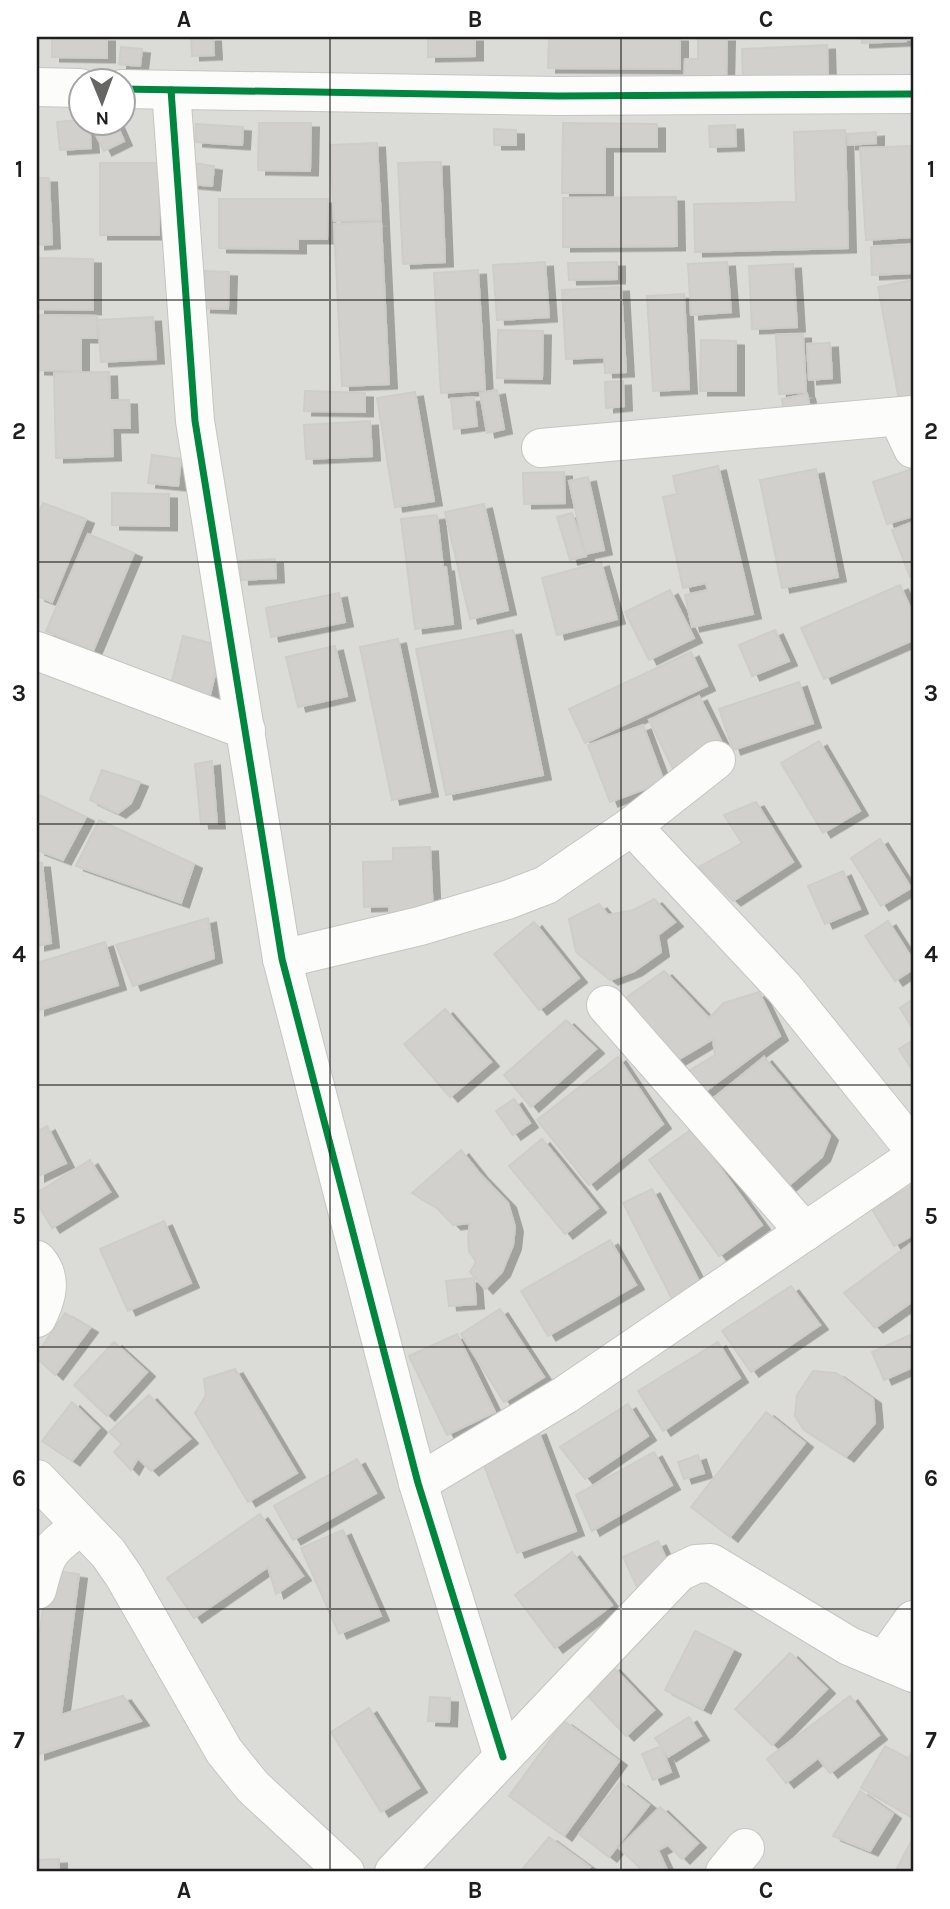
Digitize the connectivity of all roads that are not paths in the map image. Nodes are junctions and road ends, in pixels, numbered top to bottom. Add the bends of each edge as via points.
1 (37, 87) edge
2 (66, 88) edge
3 (136, 89) edge
4 (171, 90) junction
5 (913, 94) edge
6 (908, 427) edge
7 (541, 449) dead end
8 (37, 651) edge
9 (246, 730) junction
10 (716, 760) dead end
11 (632, 826) junction
12 (282, 959) junction
13 (606, 1005) dead end
14 (913, 1148) edge
15 (913, 1157) edge
16 (805, 1233) junction
17 (37, 1260) edge
18 (37, 1318) edge
19 (37, 1479) edge
20 (418, 1483) junction
21 (80, 1525) junction
22 (37, 1590) edge
23 (913, 1620) edge
24 (899, 1667) edge
25 (503, 1757) junction
26 (345, 1872) edge
27 (394, 1872) edge

1 - 2 street
3 - 4 street
4 - 5 street via 559,96
4 - 9 street via 195,421
6 - 7 street
8 - 9 street
9 - 12 street
10 - 11 street
11 - 12 street via 546,885 507,900
11 - 14 street via 784,988
12 - 20 street
13 - 16 street
15 - 16 street
16 - 20 street via 565,1395
17 - 18 street via 48,1282
19 - 21 street
20 - 25 street
21 - 22 street via 49,1551
21 - 26 street via 124,1576 224,1751 253,1787
23 - 24 street
24 - 25 street via 849,1646 711,1563 696,1563 679,1572
25 - 27 street

